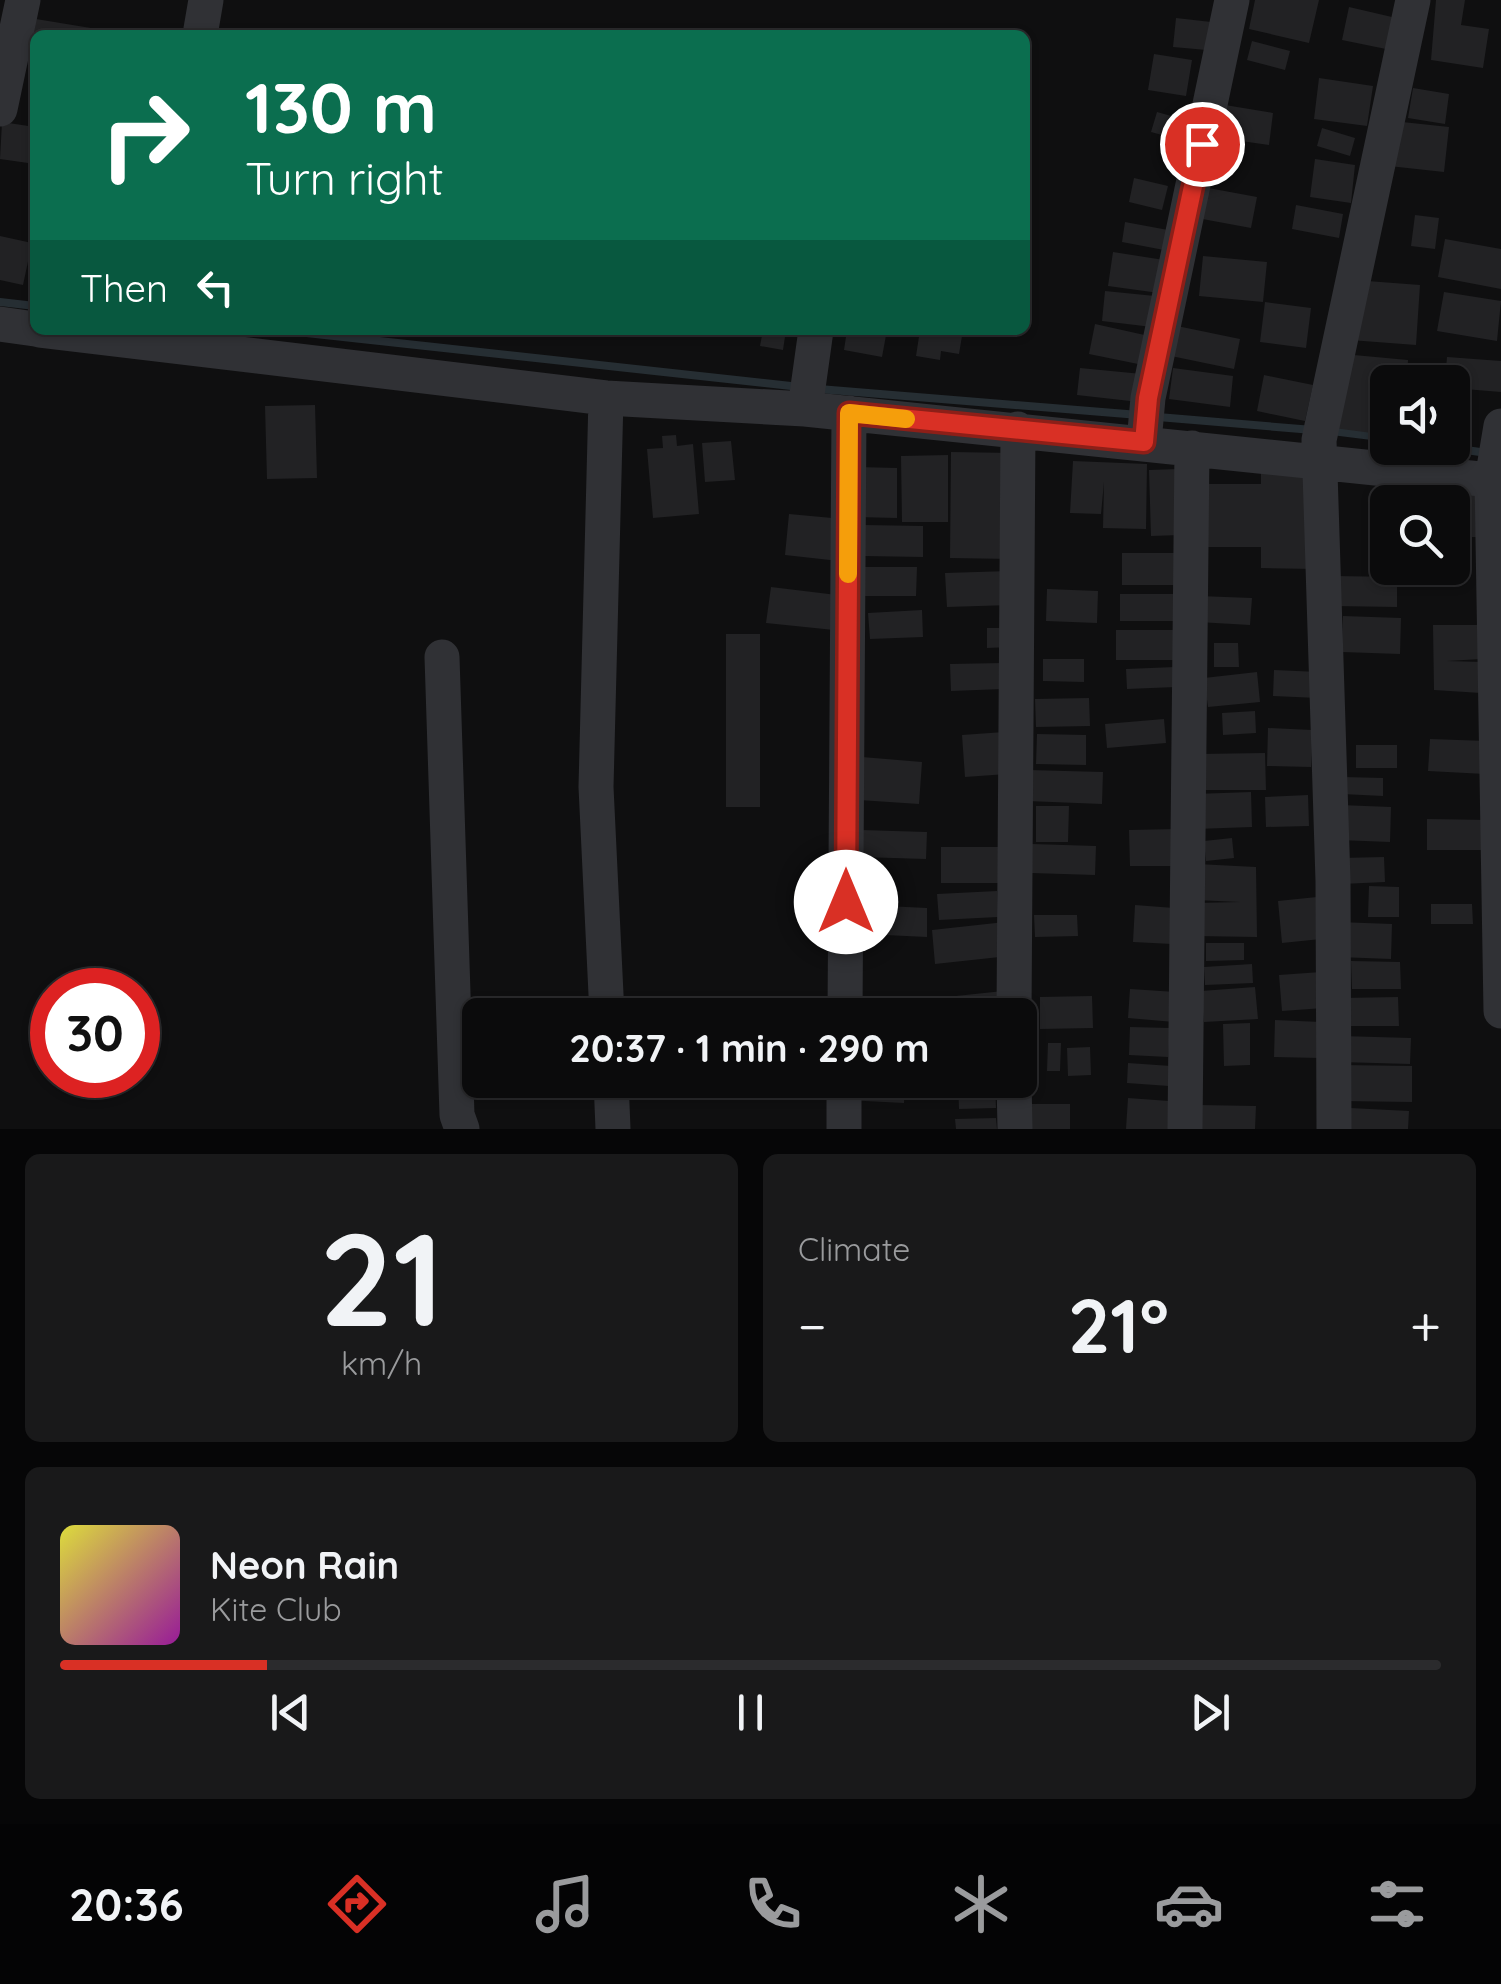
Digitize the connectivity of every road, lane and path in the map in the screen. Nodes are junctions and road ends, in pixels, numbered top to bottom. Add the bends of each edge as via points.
1 (23, 0) edge
2 (206, 0) edge
3 (1232, 0) edge
4 (1413, 0) edge
5 (201, 30) edge
6 (0, 109) edge
7 (0, 324) edge
8 (30, 329) edge
9 (104, 335) edge
10 (815, 335) edge
11 (144, 338) edge
12 (806, 396) junction
13 (606, 398) junction
14 (849, 413) junction
15 (1146, 422) junction
16 (1018, 429) junction
17 (1320, 439) junction
18 (1192, 448) junction
19 (1497, 459) edge
20 (442, 658) dead end
21 (607, 998) edge
22 (845, 998) edge
23 (1014, 998) edge
24 (1501, 1011) edge
25 (611, 1098) edge
26 (844, 1098) edge
27 (1014, 1098) edge
28 (462, 1129) edge
29 (613, 1129) edge
30 (844, 1129) edge
31 (1014, 1129) edge
32 (1184, 1129) edge
33 (1334, 1129) edge

1 - 6 street
2 - 5 street
3 - 15 street
4 - 17 street
7 - 8 street
9 - 11 street
10 - 12 street
11 - 13 street
12 - 13 street
12 - 14 street
13 - 21 street via 596,787
14 - 16 street
14 - 22 street
15 - 16 street
15 - 18 street
16 - 23 street
17 - 18 street
17 - 19 street
17 - 33 street
18 - 32 street
19 - 24 street
20 - 28 street
25 - 29 street
26 - 30 street
27 - 31 street

